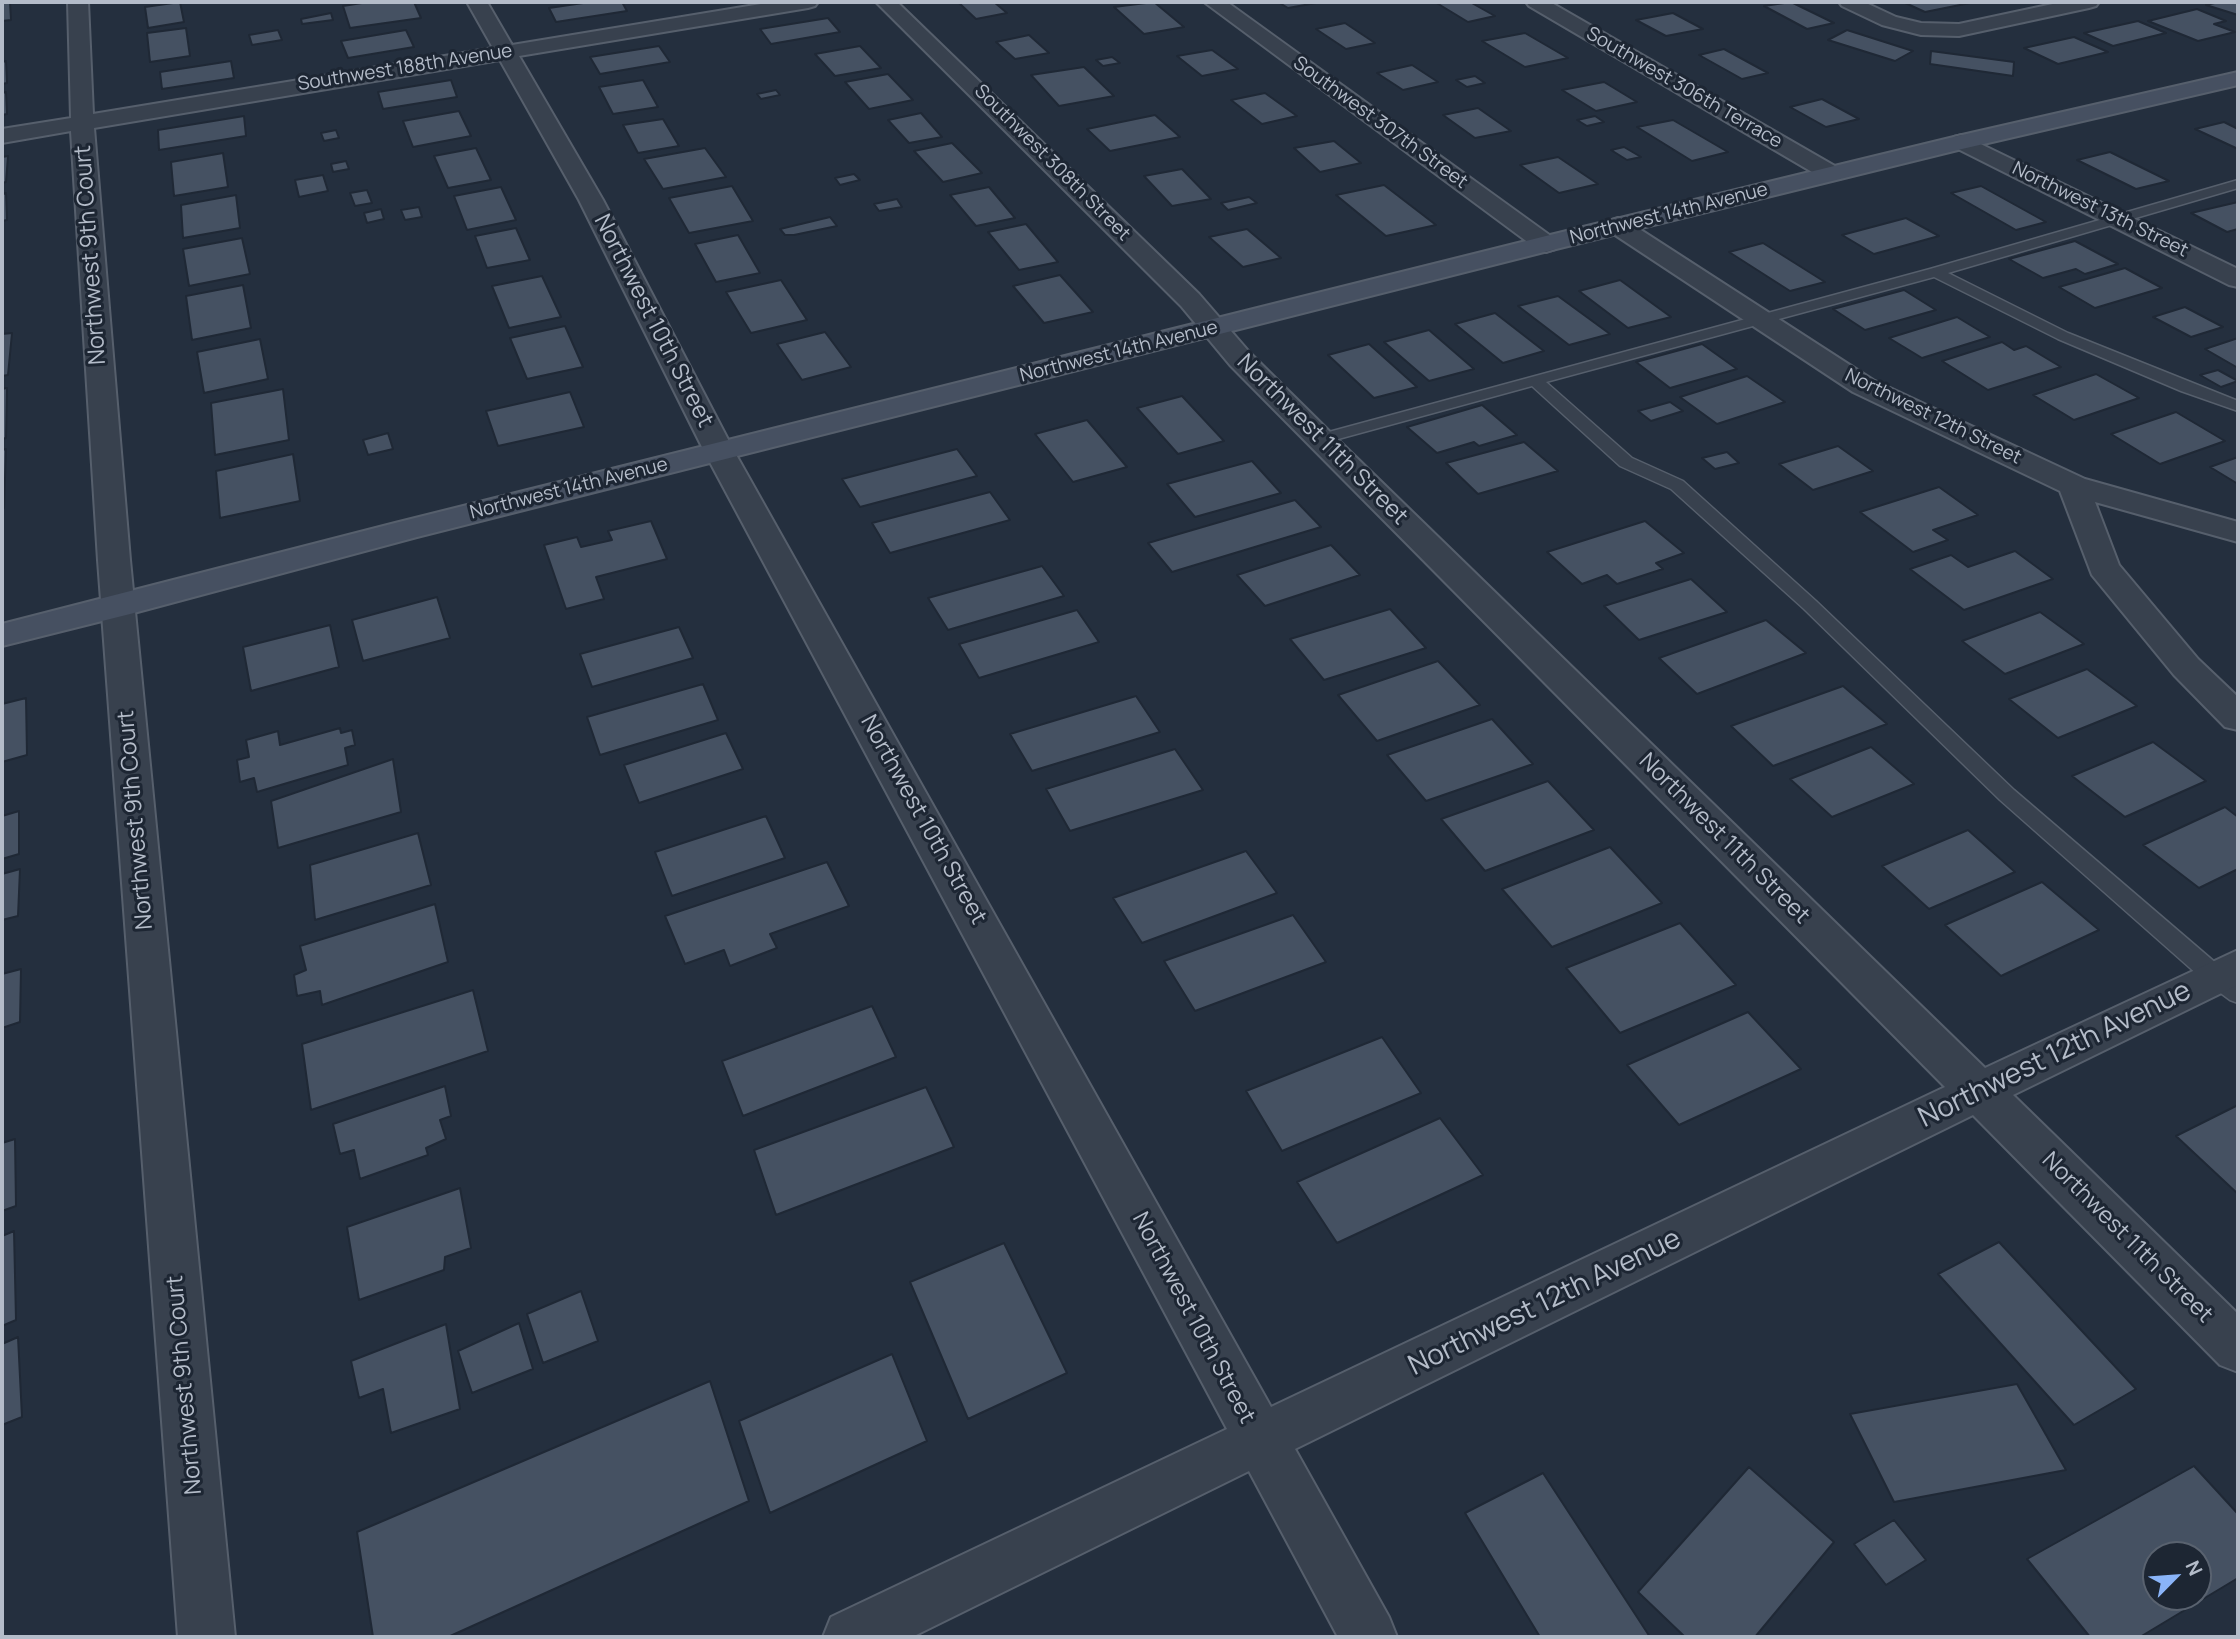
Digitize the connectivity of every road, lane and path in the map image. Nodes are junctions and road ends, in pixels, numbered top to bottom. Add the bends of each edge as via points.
1 (78, 2) edge
2 (477, 2) edge
3 (808, 2) edge
4 (886, 2) edge
5 (1214, 2) edge
6 (1536, 2) edge
7 (1849, 2) edge
8 (2089, 2) edge
9 (507, 51) junction
10 (2238, 79) edge
11 (82, 122) junction
12 (2, 136) edge
13 (1962, 142) junction
14 (1832, 174) junction
15 (2238, 184) edge
16 (2119, 220) junction
17 (1618, 226) junction
18 (1546, 244) junction
19 (1935, 272) junction
20 (2238, 279) edge
21 (1759, 318) junction
22 (1213, 328) junction
23 (1535, 381) junction
24 (2238, 405) edge
25 (1320, 439) junction
26 (719, 451) junction
27 (2074, 486) junction
28 (2238, 532) edge
29 (118, 607) junction
30 (2, 635) edge
31 (2238, 718) edge
32 (2231, 979) edge
33 (1980, 1092) junction
34 (2238, 1348) edge
35 (1260, 1442) junction
36 (206, 1637) edge
37 (851, 1637) edge
38 (1369, 1637) edge

1 - 11 street, Northwest 9th Court
2 - 9 street, Northwest 10th Street
3 - 9 street, Southwest 188th Avenue
4 - 22 street, Southwest 308th Street via 1190,300
5 - 18 street, Southwest 307th Street
6 - 14 street, Southwest 306th Terrace
7 - 8 street via 1889,21 1921,29 1959,30
9 - 11 street, Southwest 188th Avenue
9 - 26 street, Northwest 10th Street via 591,200
10 - 13 street, Northwest 14th Avenue
11 - 12 street, Southwest 188th Avenue
11 - 29 street, Northwest 9th Court
13 - 14 street, Northwest 14th Avenue
13 - 16 street, Northwest 13th Street
14 - 17 street, Northwest 14th Avenue
15 - 16 lane
16 - 19 lane
16 - 20 street, Northwest 13th Street
17 - 18 street, Northwest 14th Avenue
17 - 21 street, Northwest 12th Street
18 - 22 street, Northwest 14th Avenue
19 - 21 lane
19 - 24 lane via 2063,336
21 - 23 lane
21 - 27 street, Northwest 12th Street via 1863,386
22 - 25 street, Northwest 11th Street
22 - 26 street, Northwest 14th Avenue
23 - 25 lane
23 - 32 lane via 1626,462 1677,485 1810,605 2007,795
25 - 33 street, Northwest 11th Street
26 - 29 street, Northwest 14th Avenue
26 - 35 street, Northwest 10th Street
27 - 28 street, Northwest 12th Street
27 - 31 street via 2104,568 2186,667
29 - 30 street, Northwest 14th Avenue
29 - 36 street, Northwest 9th Court
32 - 33 street, Northwest 12th Avenue
33 - 34 street, Northwest 11th Street
33 - 35 street, Northwest 12th Avenue
35 - 37 street, Northwest 12th Avenue
35 - 38 street, Northwest 10th Street

